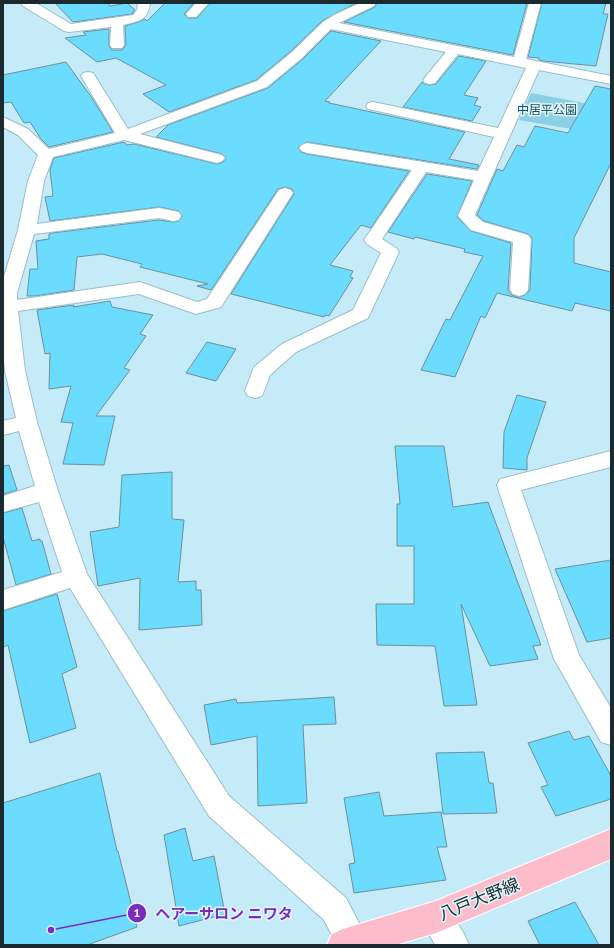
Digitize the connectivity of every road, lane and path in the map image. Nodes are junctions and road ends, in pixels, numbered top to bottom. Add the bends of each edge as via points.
1 (27, 3) edge
2 (144, 3) edge
3 (203, 3) edge
4 (370, 3) edge
5 (535, 3) edge
6 (192, 14) dead end
7 (117, 22) junction
8 (328, 25) junction
9 (116, 45) dead end
10 (455, 49) junction
11 (527, 64) junction
12 (88, 76) dead end
13 (430, 80) dead end
14 (611, 80) edge
15 (373, 106) dead end
16 (3, 121) edge
17 (503, 134) junction
18 (124, 135) junction
19 (307, 148) dead end
20 (46, 154) junction
21 (217, 158) dead end
22 (422, 167) junction
23 (483, 178) junction
24 (285, 193) dead end
25 (173, 216) dead end
26 (27, 230) junction
27 (519, 290) dead end
28 (8, 307) junction
29 (9, 373) edge
30 (255, 391) dead end
31 (26, 422) junction
32 (3, 428) edge
33 (611, 459) edge
34 (47, 491) junction
35 (3, 504) edge
36 (76, 577) junction
37 (3, 600) edge
38 (611, 733) edge
39 (611, 844) edge
40 (436, 917) junction
41 (348, 943) edge
42 (453, 945) edge

1 - 7 street via 68,28
2 - 7 street via 143,11 137,18
3 - 6 street
4 - 8 street
5 - 11 street
7 - 9 street
8 - 10 street
8 - 18 street via 262,84
10 - 11 street
10 - 13 street
11 - 14 street
11 - 17 street
12 - 18 street
15 - 17 street
16 - 20 street via 24,132
17 - 23 street
18 - 20 street
18 - 21 street
19 - 22 street
20 - 26 street via 36,182
22 - 23 street
22 - 30 street via 373,240 390,252 361,314 288,348 261,372
23 - 27 street via 466,216 477,226 522,239
24 - 28 street via 214,303 196,308 140,288
25 - 26 street via 159,213
26 - 28 street via 8,294
28 - 29 street
29 - 31 street
31 - 32 street
31 - 34 street
33 - 38 street via 508,485 567,659
34 - 35 street
34 - 36 street
36 - 37 street
36 - 41 street via 219,806 335,909
39 - 40 main road, 八戸大野線
40 - 41 main road, 八戸大野線
40 - 42 street

